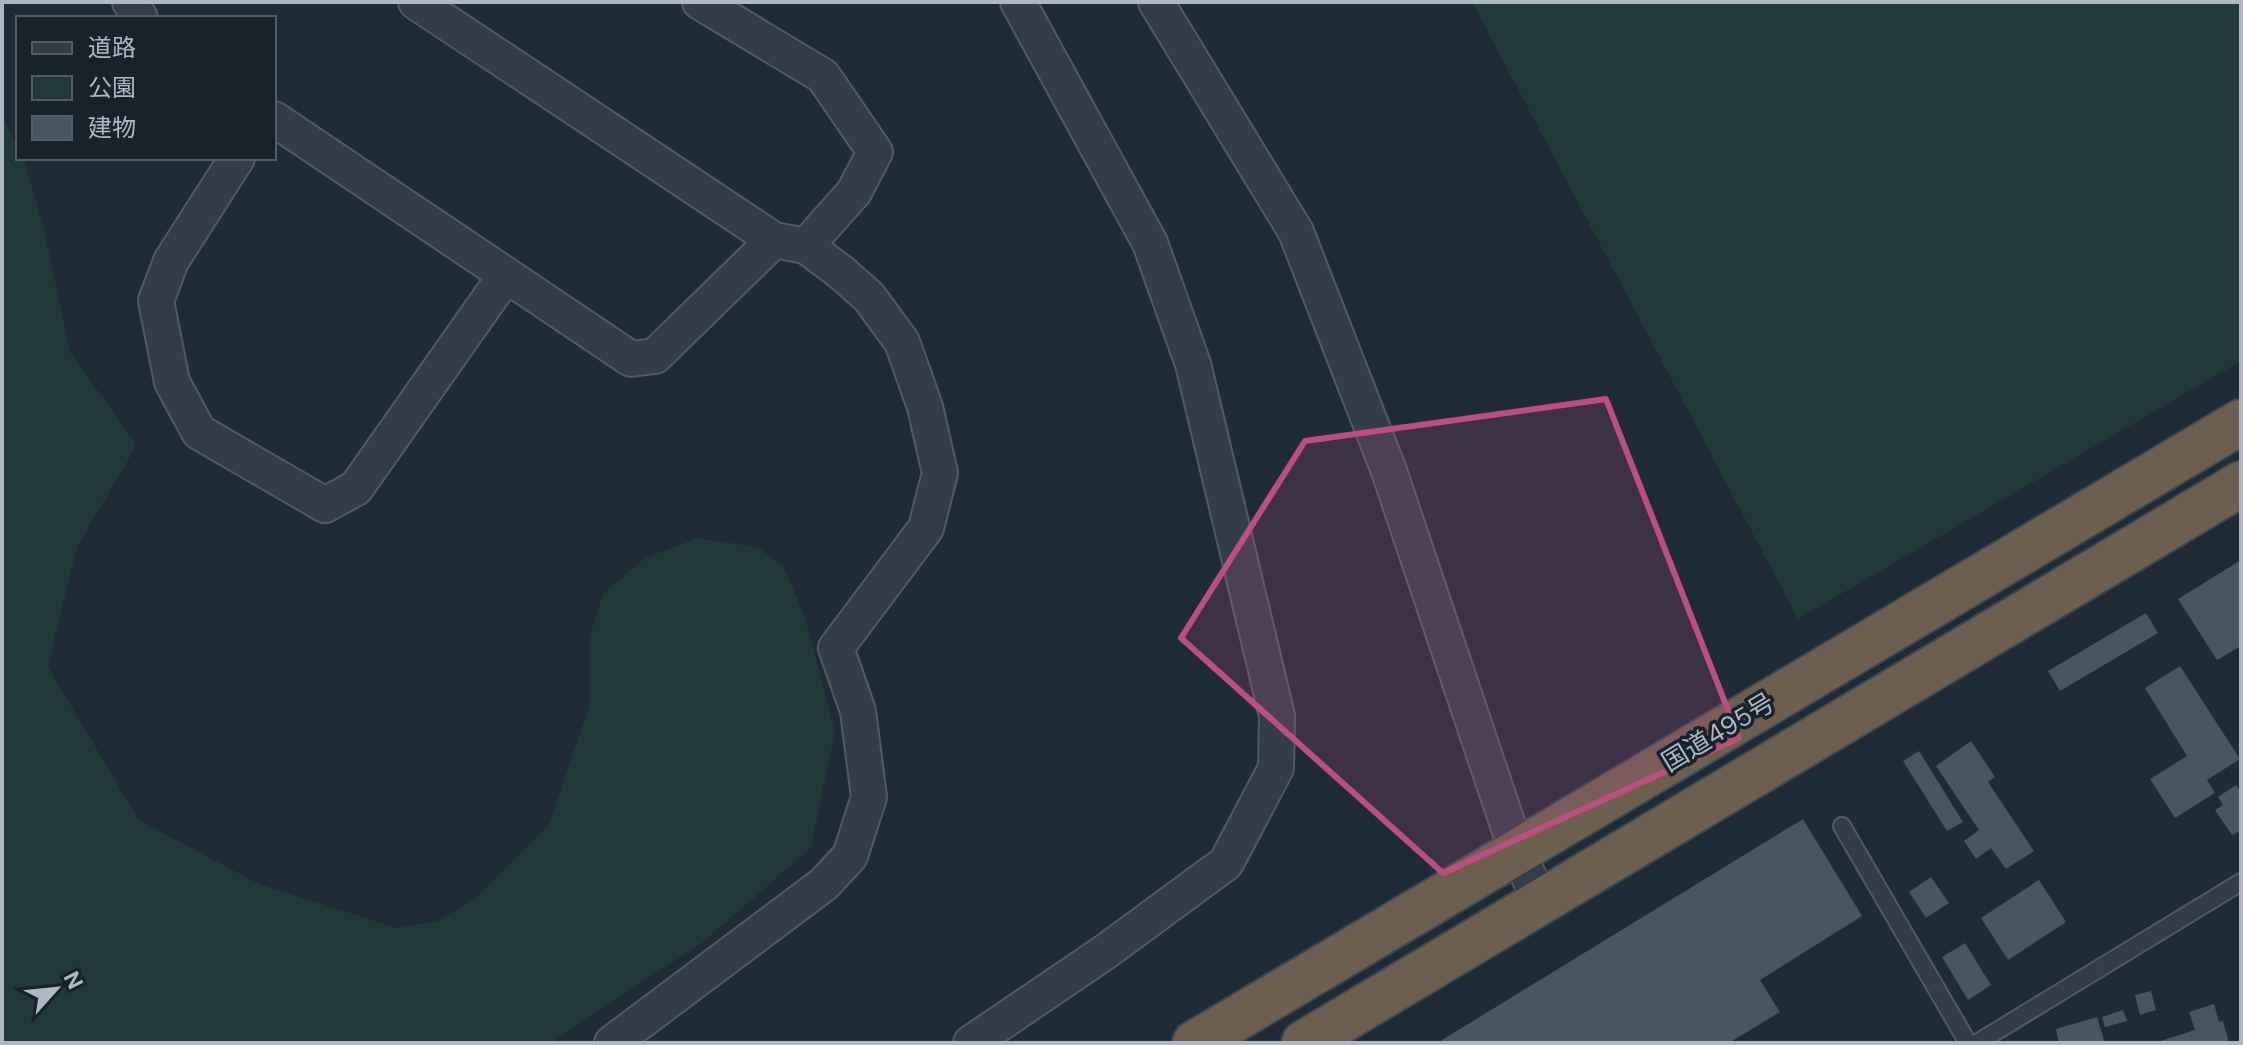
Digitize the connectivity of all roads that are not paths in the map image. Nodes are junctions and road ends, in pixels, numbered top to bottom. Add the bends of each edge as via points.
1 (416, 2) edge
2 (700, 2) edge
3 (1018, 2) edge
4 (1156, 2) edge
5 (276, 120) edge
6 (236, 160) edge
7 (790, 243) junction
8 (506, 275) junction
9 (2241, 422) edge
10 (2241, 484) edge
11 (1842, 826) dead end
12 (1517, 852) junction
13 (2241, 882) edge
14 (1541, 902) junction
15 (612, 1043) edge
16 (971, 1043) edge
17 (1195, 1043) edge
18 (1304, 1043) edge
19 (1968, 1043) edge
20 (1977, 1043) edge

1 - 7 street
2 - 7 street via 823,76 875,152 854,192
3 - 16 street via 1150,243 1193,364 1277,716 1276,768 1226,863
4 - 12 street via 1296,232 1389,471
5 - 8 street
6 - 8 street via 171,261 156,301 172,382 199,432 325,505 356,488
7 - 8 street via 655,356 631,359
7 - 15 street via 869,297 902,342 940,473 926,528 836,648 858,711 869,797 850,856 824,884
9 - 12 highway, 国道495号
10 - 14 highway
11 - 19 lane
12 - 14 street
12 - 17 highway, 国道495号
13 - 20 lane
14 - 18 highway

